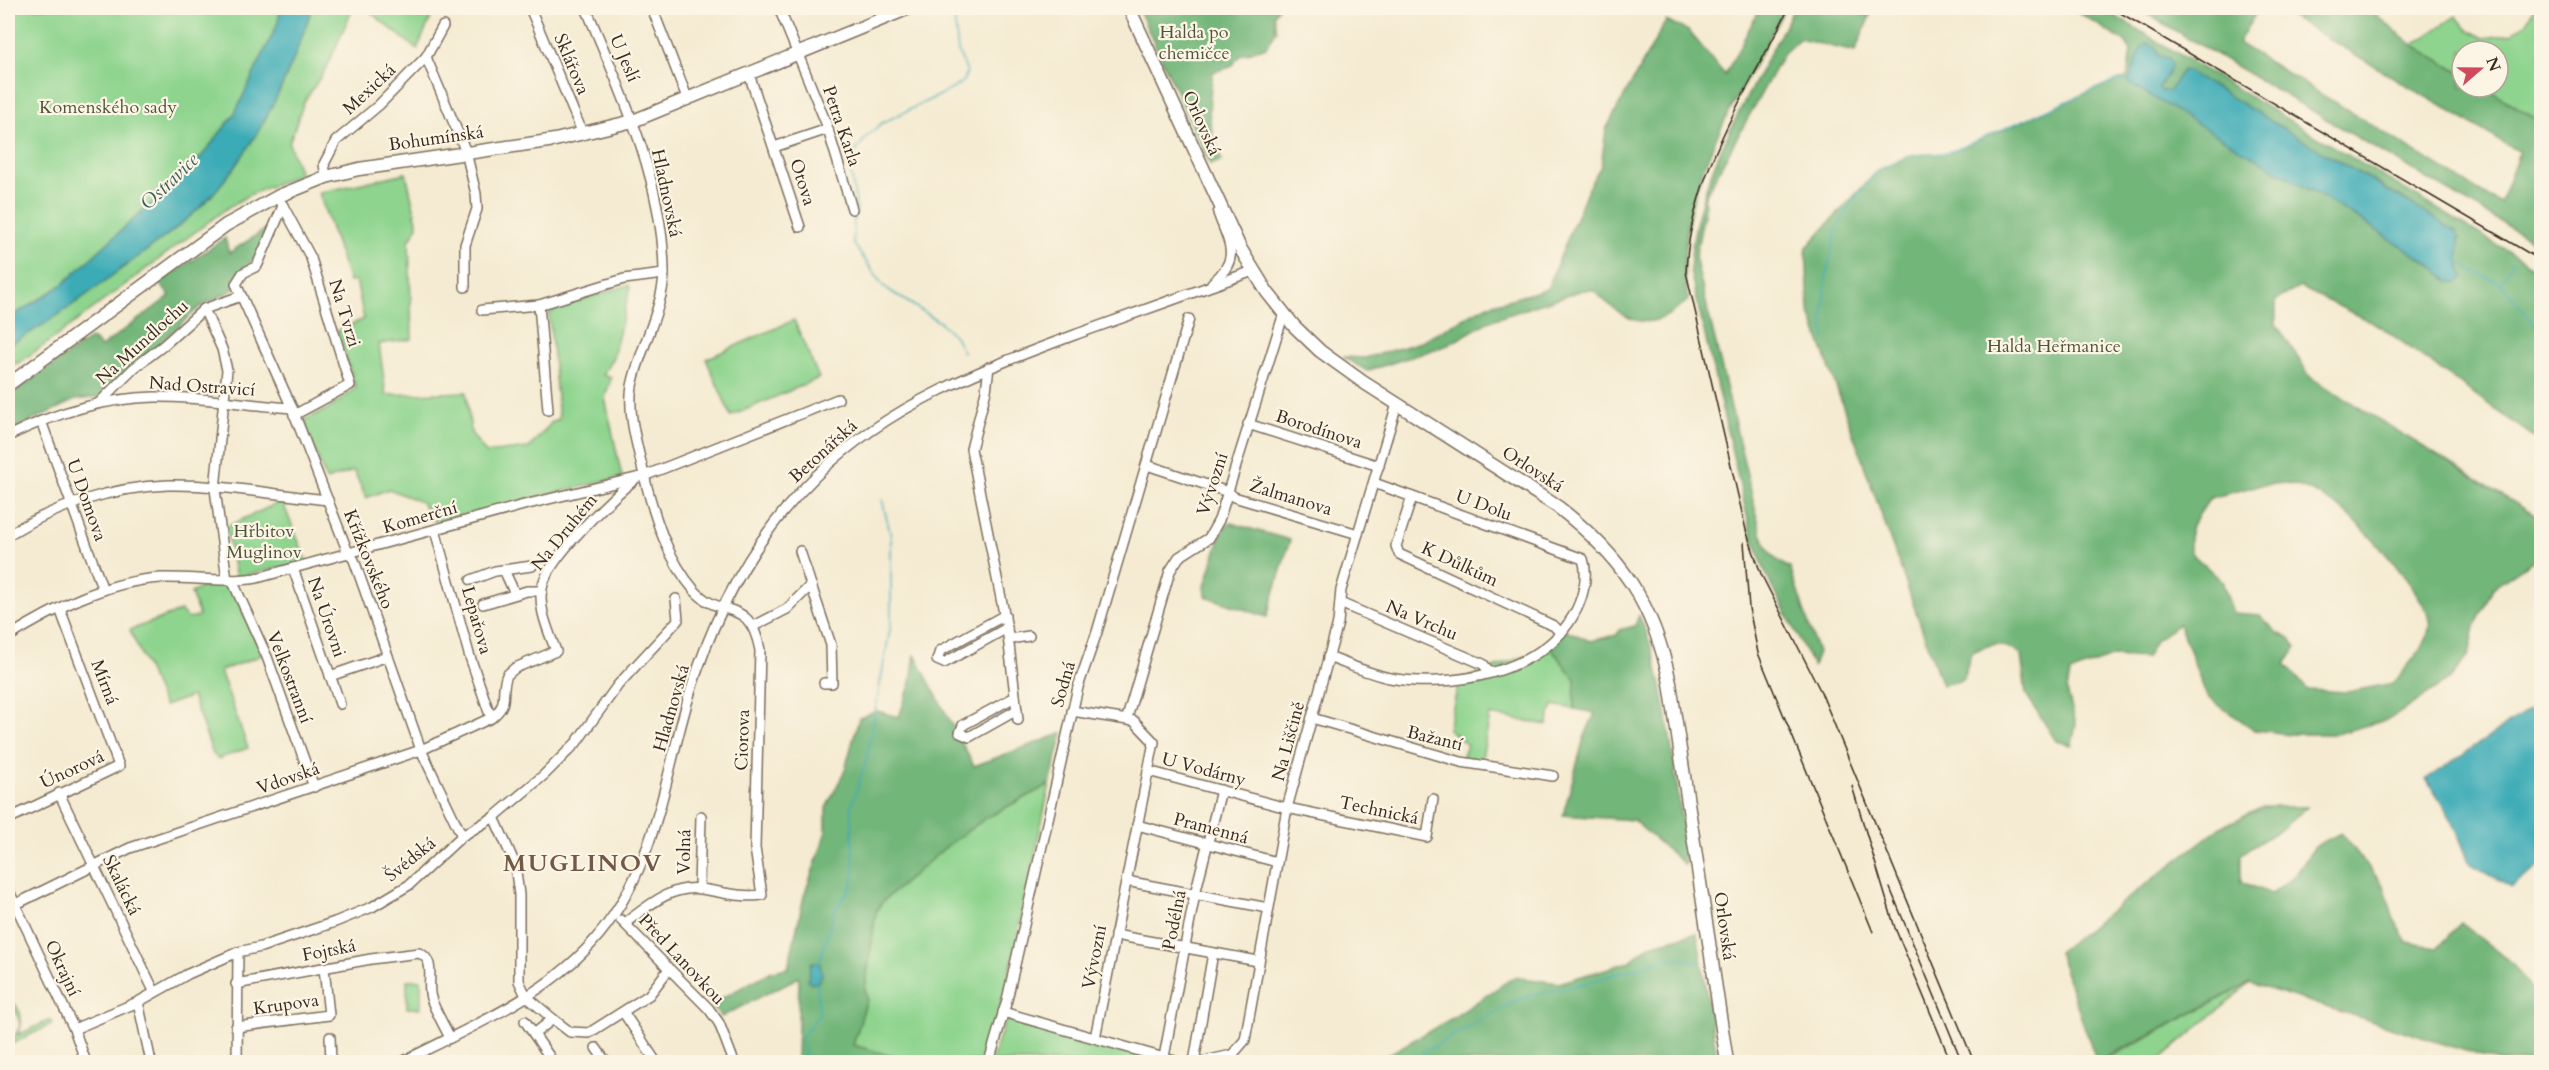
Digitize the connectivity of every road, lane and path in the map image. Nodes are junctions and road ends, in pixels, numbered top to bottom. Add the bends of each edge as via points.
1 (530, 8) edge
2 (586, 8) edge
3 (652, 8) edge
4 (779, 8) edge
5 (909, 8) edge
6 (1129, 8) edge
7 (443, 26) dead end
8 (798, 54) junction
9 (426, 57) junction
10 (749, 74) junction
11 (688, 100) junction
12 (633, 121) junction
13 (828, 129) junction
14 (583, 134) junction
15 (774, 147) junction
16 (466, 153) junction
17 (326, 177) junction
18 (1214, 193) junction
19 (281, 201) junction
20 (852, 209) dead end
21 (800, 227) dead end
22 (1253, 271) junction
23 (664, 274) junction
24 (465, 287) dead end
25 (1206, 288) junction
26 (241, 296) junction
27 (539, 305) junction
28 (204, 309) junction
29 (482, 310) dead end
30 (1284, 313) junction
31 (1189, 319) dead end
32 (989, 367) junction
33 (8, 385) edge
34 (838, 399) dead end
35 (99, 403) junction
36 (224, 403) junction
37 (1397, 404) junction
38 (548, 410) dead end
39 (293, 412) junction
40 (41, 422) junction
41 (1248, 424) junction
42 (8, 436) edge
43 (1147, 465) junction
44 (1379, 466) junction
45 (640, 477) junction
46 (1374, 483) junction
47 (215, 489) junction
48 (1228, 492) junction
49 (1412, 496) junction
50 (328, 500) junction
51 (71, 504) junction
52 (435, 530) junction
53 (1358, 534) junction
54 (8, 535) edge
55 (800, 551) dead end
56 (350, 554) junction
57 (532, 566) dead end
58 (293, 568) junction
59 (504, 570) junction
60 (229, 580) junction
61 (471, 580) dead end
62 (810, 585) junction
63 (103, 590) junction
64 (542, 591) junction
65 (515, 594) junction
66 (676, 599) dead end
67 (1340, 603) junction
68 (483, 604) dead end
69 (721, 606) junction
70 (60, 609) junction
71 (1005, 615) junction
72 (754, 626) junction
73 (1007, 628) junction
74 (1561, 633) junction
75 (1029, 636) dead end
76 (8, 637) edge
77 (1008, 639) junction
78 (388, 656) junction
79 (1329, 657) junction
80 (1489, 672) junction
81 (330, 676) junction
82 (824, 683) dead end
83 (1015, 697) junction
84 (340, 704) dead end
85 (1072, 711) junction
86 (491, 718) junction
87 (1127, 718) junction
88 (1312, 718) junction
89 (422, 750) junction
90 (119, 766) joint
91 (1148, 771) junction
92 (1553, 776) dead end
93 (314, 787) junction
94 (1221, 790) junction
95 (59, 794) junction
96 (1433, 799) dead end
97 (1287, 808) junction
98 (701, 816) dead end
99 (494, 817) junction
100 (8, 819) edge
101 (1137, 825) junction
102 (462, 836) junction
103 (1208, 844) junction
104 (1277, 862) junction
105 (94, 866) junction
106 (1126, 881) junction
107 (699, 888) junction
108 (8, 889) edge
109 (1195, 894) junction
110 (762, 895) joint
111 (11, 906) edge
112 (1268, 908) junction
113 (614, 915) junction
114 (625, 922) junction
115 (1115, 935) junction
116 (1185, 948) junction
117 (238, 952) junction
118 (1213, 953) junction
119 (1258, 961) junction
120 (324, 968) junction
121 (669, 969) junction
122 (236, 984) junction
123 (154, 992) junction
124 (526, 996) junction
125 (138, 1002) junction
126 (1003, 1012) junction
127 (624, 1013) junction
128 (553, 1019) junction
129 (525, 1021) dead end
130 (236, 1027) junction
131 (74, 1029) junction
132 (534, 1034) junction
133 (330, 1037) dead end
134 (450, 1038) junction
135 (1095, 1038) junction
136 (596, 1048) dead end
137 (1164, 1057) junction
138 (86, 1062) edge
139 (151, 1062) edge
140 (237, 1062) edge
141 (331, 1062) edge
142 (402, 1062) edge
143 (553, 1062) edge
144 (606, 1062) edge
145 (656, 1062) edge
146 (734, 1062) edge
147 (989, 1062) edge
148 (1178, 1062) edge
149 (1194, 1062) edge
150 (1200, 1062) edge
151 (1727, 1062) edge

1 - 14 street, Sklářova
2 - 12 street, U Jeslí
3 - 11 street
4 - 8 street, Petra Karla
5 - 8 main road, Bohumínská
6 - 18 main road, Orlovská
7 - 9 street, Mexická
8 - 10 main road, Bohumínská
8 - 13 street, Petra Karla
9 - 16 street
9 - 17 street, Mexická via 379,105 336,141 324,164
10 - 11 main road, Bohumínská
10 - 15 street, Otova
11 - 12 main road, Bohumínská
12 - 14 main road, Bohumínská
12 - 23 street, Hladnovská via 655,204
13 - 15 street, Otova
13 - 20 street, Petra Karla
14 - 16 main road, Bohumínská
15 - 21 street, Otova
16 - 17 main road, Bohumínská via 388,163
16 - 24 street via 477,204 465,245
17 - 19 main road, Bohumínská
18 - 22 main road, Orlovská
18 - 25 street via 1232,251 1224,272
19 - 26 street via 257,266 238,279
19 - 33 main road, Bohumínská via 226,225
19 - 39 street, Na Tvrzi via 311,258 350,385
22 - 25 street, Betonářská
22 - 30 main road, Orlovská
23 - 27 street via 624,279
23 - 45 street, Hladnovská via 631,397
25 - 32 street, Betonářská
26 - 28 street, Na Mundlochu
26 - 39 street, Křížkovského
27 - 29 street
27 - 38 street
28 - 35 street, Na Mundlochu
28 - 36 street, Velkostranní via 226,360
30 - 37 main road, Orlovská via 1320,351
30 - 41 street, Vývozní
31 - 43 street, Sodná
32 - 69 street, Betonářská via 937,389 846,448 782,514
32 - 71 street via 971,449
34 - 45 street, Komerční
35 - 36 street, Nad Ostravicí via 154,397
35 - 40 street, Nad Ostravicí
36 - 39 street, Nad Ostravicí
36 - 47 street, Velkostranní
37 - 44 street, Na Liščině
37 - 151 main road, Orlovská via 1525,484 1588,530 1613,555 1640,594 1659,638 1670,682
39 - 50 street, Křížkovského
40 - 42 street, Nad Ostravicí
40 - 51 street, U Domova
41 - 44 street, Borodínova
41 - 48 street, Vývozní
43 - 48 street, Žalmanova
43 - 85 street, Sodná
44 - 46 street, Na Liščině
45 - 52 street, Komerční
45 - 64 street, Na Druhém via 603,506 551,568
45 - 69 street, Hladnovská via 672,558 697,593
46 - 49 street, U Dolu
46 - 53 street, Na Liščině
47 - 50 street
47 - 51 street via 167,485
47 - 60 street, Velkostranní
48 - 53 street, Žalmanova
48 - 87 street, Vývozní via 1209,538 1179,557 1170,571
49 - 74 street, K Důlkům via 1396,546 1399,554 1554,626
49 - 74 street, U Dolu via 1583,559 1584,587 1578,607
50 - 56 street, Křížkovského
51 - 54 street
51 - 63 street, U Domova
52 - 56 street, Komerční
52 - 86 street, Lepařova
53 - 67 street, Na Liščině
55 - 62 street
56 - 58 street, Komerční
56 - 78 street, Křížkovského
57 - 59 street
58 - 60 street, Komerční via 257,578
58 - 81 street, Na Úrovni
59 - 61 street
59 - 65 street
60 - 63 street, Komerční via 158,578
60 - 93 street, Velkostranní via 267,657
62 - 72 street via 787,609
62 - 82 street via 831,645 832,683
63 - 70 street, Komerční
64 - 65 street
64 - 86 street, Na Druhém via 543,614 556,651 507,675 504,703
65 - 68 street
66 - 99 street, Švédská via 678,620 618,685 576,744
67 - 79 street, Na Liščině
67 - 80 street, Na Vrchu via 1483,664
69 - 72 street via 736,610
69 - 113 street, Hladnovská via 690,694 646,856
70 - 76 street, Komerční
70 - 90 street, Mírná
71 - 73 street
71 - 73 street via 940,651 937,660 944,663
72 - 110 street, Ciorova via 760,650 755,848
73 - 77 street
74 - 80 street via 1531,657
75 - 77 street
77 - 83 street
78 - 81 street, Na Úrovni
78 - 89 street, Křížkovského
79 - 80 street via 1388,677 1420,681
79 - 88 street, Na Liščině
81 - 84 street, Na Úrovni
83 - 83 street via 963,725 961,734 969,737 1018,715
85 - 87 street
85 - 126 street, Sodná
86 - 89 street, Vdovská
87 - 91 street, Vývozní via 1154,742
88 - 92 street, Bažantí via 1461,762
88 - 97 street, Na Liščině
89 - 93 street, Vdovská
89 - 102 street, Křížkovského
90 - 95 street, Únorová
91 - 94 street, U Vodárny
91 - 101 street, Vývozní
93 - 105 street, Vdovská via 130,848
94 - 97 street, U Vodárny
94 - 103 street, Podélná
95 - 100 street, Únorová
95 - 105 street, Skalácká
96 - 97 street, Technická via 1427,837
97 - 104 street, Na Liščině
98 - 107 street, Volná
99 - 102 street, Švédská
99 - 124 street via 514,861 519,895 517,967
101 - 103 street, Pramenná
101 - 106 street, Vývozní
102 - 117 street, Švédská via 419,878 372,907 322,927
103 - 104 street, Pramenná
103 - 109 street, Podélná
104 - 112 street, Na Liščině
105 - 111 street, Vdovská
105 - 123 street, Skalácká
106 - 109 street
106 - 115 street, Vývozní
107 - 110 street, Volná via 743,897
107 - 114 street, Volná via 661,897
108 - 111 street, Okrajní
109 - 112 street
109 - 116 street, Podélná
111 - 131 street, Okrajní
112 - 119 street, Na Liščině
113 - 114 street, Před Lanovkou
113 - 124 street, Hladnovská via 578,958
114 - 121 street, Před Lanovkou
115 - 116 street
115 - 135 street, Vývozní
116 - 118 street
116 - 137 street, Podélná
117 - 122 street
117 - 123 street, Švédská
118 - 119 street
118 - 149 street
119 - 150 street, Na Liščině via 1242,1046 1228,1057
120 - 122 street, Fojtská
120 - 130 street, Krupova via 329,1015
120 - 134 street, Fojtská via 419,953 427,958 431,999
121 - 127 street via 649,995
121 - 146 street, Před Lanovkou via 719,1023
122 - 130 street
123 - 125 street, Švédská
124 - 128 street
124 - 134 street, Hladnovská
125 - 131 street, Švédská
125 - 139 street
126 - 135 street
126 - 147 street, Sodná
127 - 128 street via 597,1030 579,1035
127 - 145 street
128 - 132 street
129 - 132 street
130 - 140 street
131 - 138 street, Okrajní
132 - 143 street
133 - 141 street
134 - 142 street, Hladnovská
135 - 137 street
136 - 144 street
137 - 148 street

